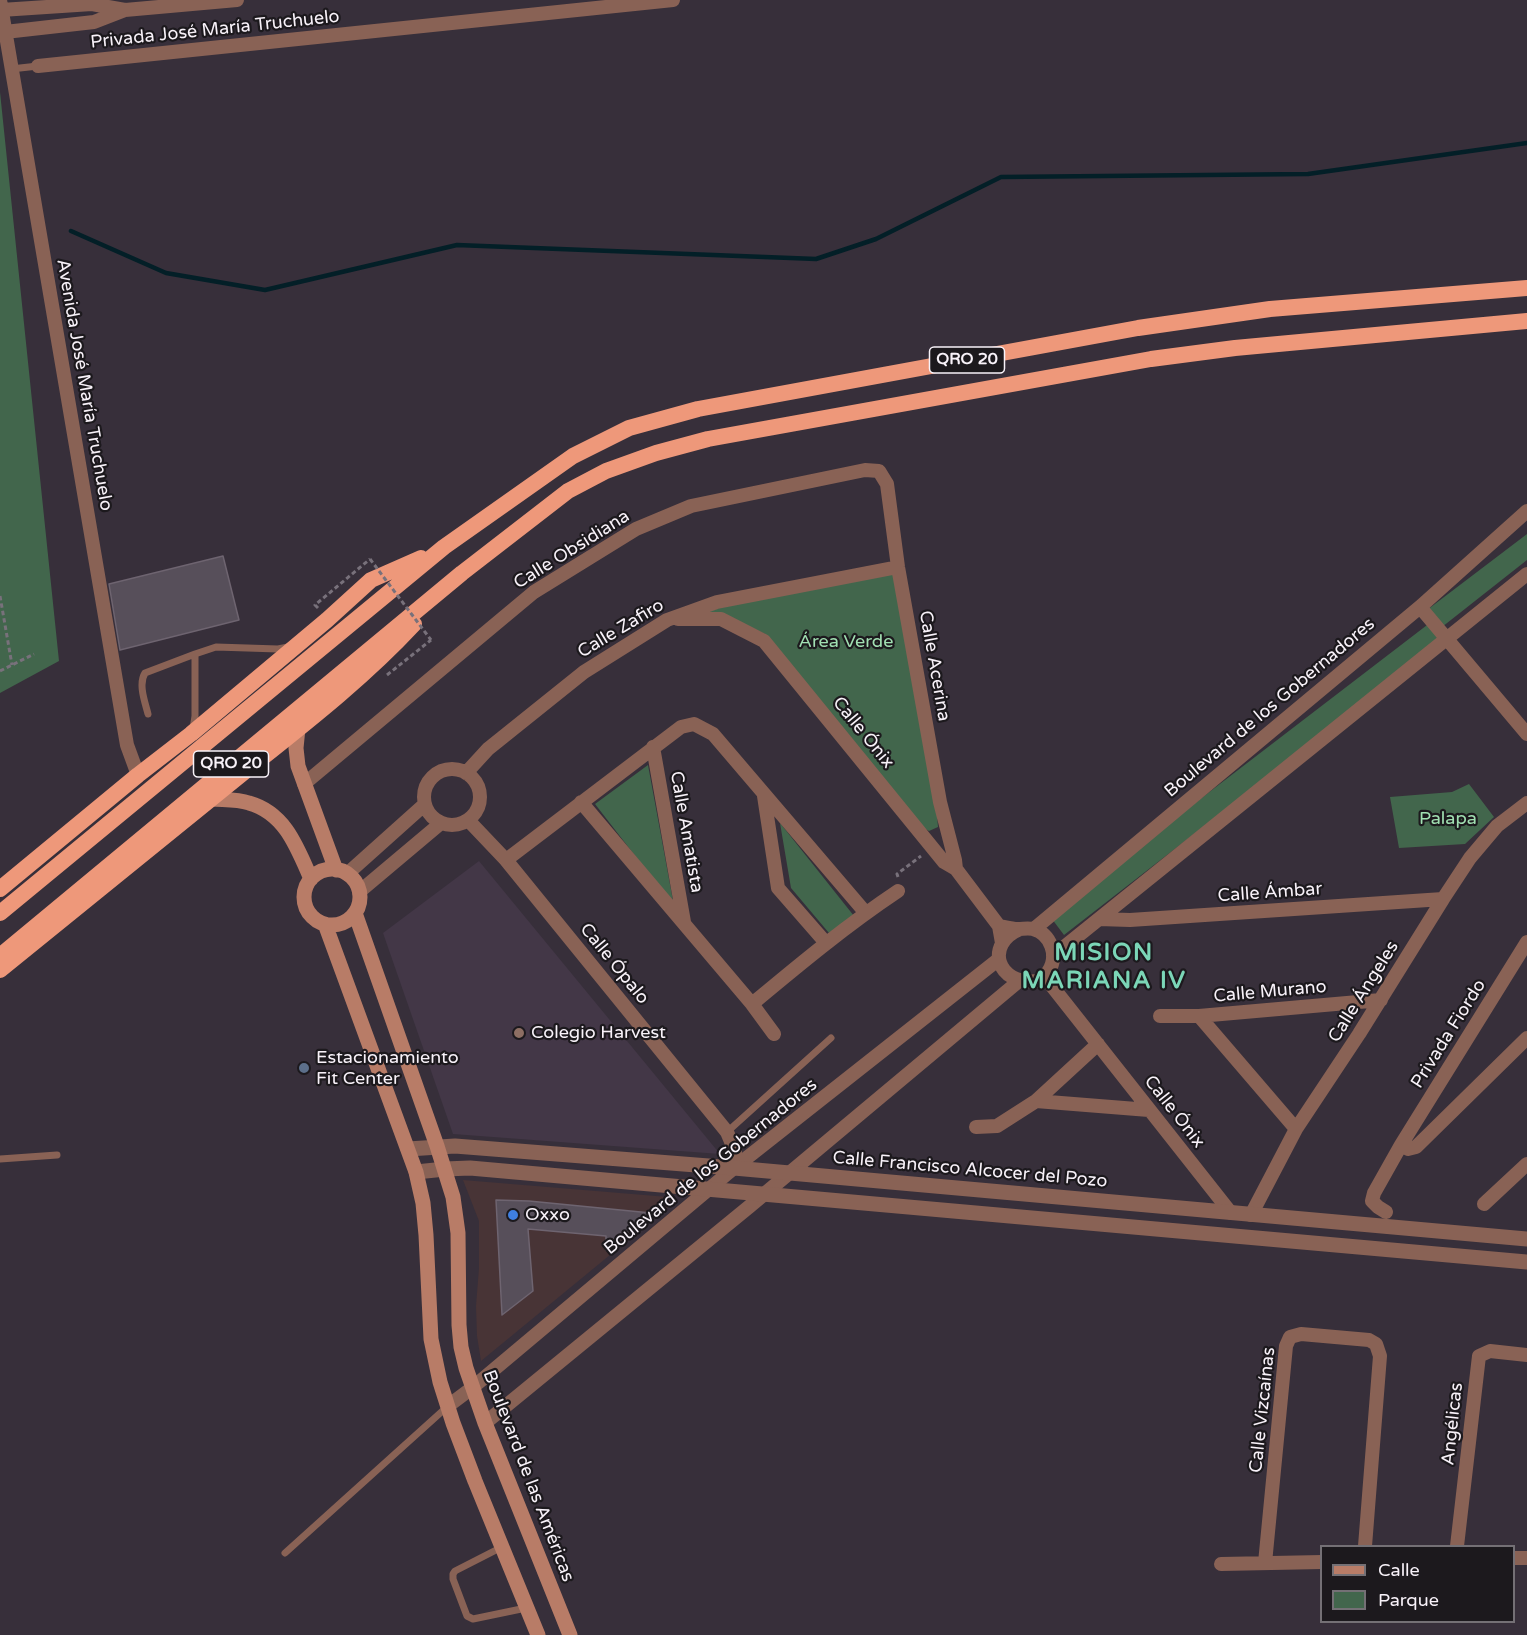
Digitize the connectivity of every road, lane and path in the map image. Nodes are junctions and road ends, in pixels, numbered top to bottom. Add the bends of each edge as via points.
1 (235, 0) edge
2 (673, 0) edge
3 (1, 5) edge
4 (125, 10) junction
5 (5, 32) junction
6 (38, 66) joint
7 (11, 69) junction
8 (1527, 288) edge
9 (1527, 321) edge
10 (879, 471) joint
11 (1527, 511) edge
12 (444, 547) junction
13 (370, 559) dead end
14 (898, 567) junction
15 (462, 573) junction
16 (1525, 580) edge
17 (0, 596) edge
18 (1420, 606) junction
19 (667, 620) junction
20 (1448, 638) junction
21 (303, 640) junction
22 (431, 640) dead end
23 (34, 654) dead end
24 (195, 654) junction
25 (12, 665) junction
26 (0, 671) edge
27 (148, 714) dead end
28 (298, 728) junction
29 (191, 734) junction
30 (1527, 734) edge
31 (653, 747) junction
32 (466, 773) junction
33 (138, 775) junction
34 (304, 784) junction
35 (763, 795) junction
36 (212, 799) junction
37 (580, 802) junction
38 (1527, 803) edge
39 (424, 805) junction
40 (468, 820) junction
41 (441, 823) junction
42 (948, 831) junction
43 (928, 842) junction
44 (506, 860) junction
45 (956, 869) junction
46 (342, 872) junction
47 (311, 879) junction
48 (0, 889) edge
49 (898, 891) joint
50 (360, 892) junction
51 (1443, 898) junction
52 (865, 912) junction
53 (0, 913) edge
54 (355, 913) junction
55 (1099, 919) junction
56 (326, 924) junction
57 (684, 924) junction
58 (999, 926) junction
59 (1027, 929) junction
60 (1002, 942) junction
61 (1527, 942) edge
62 (826, 943) junction
63 (0, 956) edge
64 (1053, 956) junction
65 (999, 959) junction
66 (0, 970) edge
67 (1044, 976) junction
68 (1019, 981) junction
69 (1381, 1000) junction
70 (752, 1004) junction
71 (1160, 1016) dead end
72 (1199, 1016) junction
73 (774, 1034) dead end
74 (831, 1038) dead end
75 (1527, 1038) edge
76 (1098, 1044) junction
77 (1036, 1101) junction
78 (1149, 1110) junction
79 (976, 1127) dead end
80 (1296, 1129) junction
81 (727, 1132) junction
82 (1401, 1145) junction
83 (437, 1146) junction
84 (408, 1149) junction
85 (57, 1155) dead end
86 (0, 1159) edge
87 (1527, 1164) edge
88 (445, 1168) junction
89 (735, 1168) junction
90 (416, 1172) junction
91 (788, 1173) junction
92 (709, 1190) junction
93 (763, 1194) junction
94 (1484, 1204) dead end
95 (1386, 1212) dead end
96 (1231, 1213) junction
97 (1251, 1215) junction
98 (1527, 1239) edge
99 (1527, 1262) edge
100 (1527, 1355) edge
101 (472, 1388) junction
102 (448, 1406) junction
103 (485, 1423) junction
104 (1365, 1545) edge
105 (1457, 1545) edge
106 (502, 1547) junction
107 (285, 1553) dead end
108 (1320, 1562) edge
109 (1265, 1563) junction
110 (1221, 1564) dead end
111 (527, 1608) junction
112 (538, 1635) edge
113 (570, 1635) edge

1 - 4 street
2 - 6 street, Privada José María Truchuelo
3 - 4 street via 92,4
3 - 5 street, Avenida José María Truchuelo
4 - 5 street via 94,22
5 - 7 street, Avenida José María Truchuelo
6 - 7 lane, Privada José María Truchuelo
7 - 33 street, Avenida José María Truchuelo via 125,734
8 - 12 highway, QRO 20 via 1270,309 1149,327 698,409 629,428 573,456
9 - 15 highway, QRO 20 via 1151,359 708,439 606,471 568,491
10 - 14 street, Calle Acerina via 887,484
10 - 34 street, Calle Obsidiana via 865,470 691,506 636,530 534,592
11 - 18 street, Boulevard de los Gobernadores
12 - 21 highway via 371,580
12 - 53 highway, QRO 20
13 - 22 path, bridge
14 - 19 street, Calle Zafiro via 717,602
14 - 42 street, Calle Acerina
15 - 28 highway via 395,645
15 - 63 highway, QRO 20
16 - 20 street
17 - 25 path
18 - 20 street
18 - 59 street, Boulevard de los Gobernadores
19 - 32 street, Calle Zafiro via 584,672 488,749
19 - 43 street, Calle Ónix via 721,619 764,641
20 - 30 street
20 - 55 street
21 - 24 lane via 278,650 216,647
21 - 29 highway
23 - 25 path
24 - 27 lane via 145,673 141,683
24 - 29 lane via 195,723
25 - 26 path
28 - 34 main road via 296,748
28 - 36 highway
29 - 33 highway
31 - 35 street via 681,727 694,724 713,734
31 - 37 street
31 - 57 street, Calle Amatista
32 - 39 street via 438,772 426,786
32 - 40 street via 478,786 480,795 479,805
33 - 48 highway
34 - 46 main road
35 - 52 street
35 - 62 street via 778,888
36 - 47 main road via 249,803 274,816 293,839
36 - 66 highway
37 - 44 street
37 - 57 street, Calle Amatista
38 - 51 street, Calle Ángeles via 1497,826
39 - 41 street
39 - 46 street
40 - 41 street via 460,824
40 - 44 street, Calle Ópalo
41 - 50 street
42 - 43 street via 942,838
42 - 45 street, Calle Acerina
43 - 45 street, Calle Ónix via 944,862
43 - 49 path via 897,874
44 - 81 street, Calle Ópalo
45 - 58 street, Calle Ónix
46 - 47 main road via 322,871
46 - 50 main road via 353,879
47 - 56 main road via 306,887 305,906 317,921
49 - 52 street
50 - 54 main road
51 - 55 street, Calle Ámbar
51 - 69 street, Calle Ángeles
52 - 62 street
54 - 56 main road via 342,923
54 - 83 main road, Boulevard de las Américas
55 - 64 street
56 - 84 main road
57 - 70 street, Calle Amatista
58 - 59 street
58 - 60 street, Calle Ónix
59 - 60 street via 1007,936
59 - 64 street via 1048,939
60 - 65 street
61 - 82 street, Privada Fiordo
62 - 70 street
64 - 67 street
65 - 68 street via 1006,973
65 - 89 street, Boulevard de los Gobernadores
67 - 68 street via 1036,981
67 - 76 street, Calle Ónix
68 - 91 street
69 - 72 street, Calle Murano
69 - 80 street, Calle Ángeles
70 - 73 street, Calle Amatista
71 - 72 street, Calle Murano
72 - 80 street, Calle Murano
74 - 81 lane
75 - 82 street via 1416,1147 1408,1149
76 - 77 street
76 - 78 street, Calle Ónix
77 - 78 street
77 - 79 street via 997,1126
78 - 96 street, Calle Ónix
80 - 97 street, Calle Ángeles
81 - 89 street, Calle Ópalo via 735,1151
82 - 95 street, Privada Fiordo via 1372,1196 1372,1201
83 - 84 street, Calle Francisco Alcocer del Pozo
83 - 88 main road, Boulevard de las Américas
83 - 89 street, Calle Francisco Alcocer del Pozo
84 - 90 main road
85 - 86 lane
87 - 94 street
88 - 90 street
88 - 92 street
88 - 101 main road, Boulevard de las Américas via 458,1233 461,1347
89 - 91 street, Calle Francisco Alcocer del Pozo
89 - 92 street, Boulevard de los Gobernadores
90 - 102 main road via 426,1235 431,1339
91 - 93 street
91 - 96 street, Calle Francisco Alcocer del Pozo
92 - 93 street
92 - 101 street, Boulevard de los Gobernadores
93 - 99 street
93 - 103 street
96 - 97 street, Calle Francisco Alcocer del Pozo
97 - 98 street, Calle Francisco Alcocer del Pozo
100 - 105 street, Angélicas via 1490,1352 1479,1356
101 - 102 street, Boulevard de los Gobernadores
101 - 103 main road, Boulevard de las Américas
102 - 106 main road
102 - 107 lane
103 - 113 main road, Boulevard de las Américas
104 - 109 street, Calle Vizcaínas via 1380,1356 1376,1344 1369,1340 1301,1334 1290,1337 1286,1346
106 - 111 main road
106 - 111 lane via 453,1574 467,1616 473,1619
108 - 109 street
109 - 110 street
111 - 112 main road

